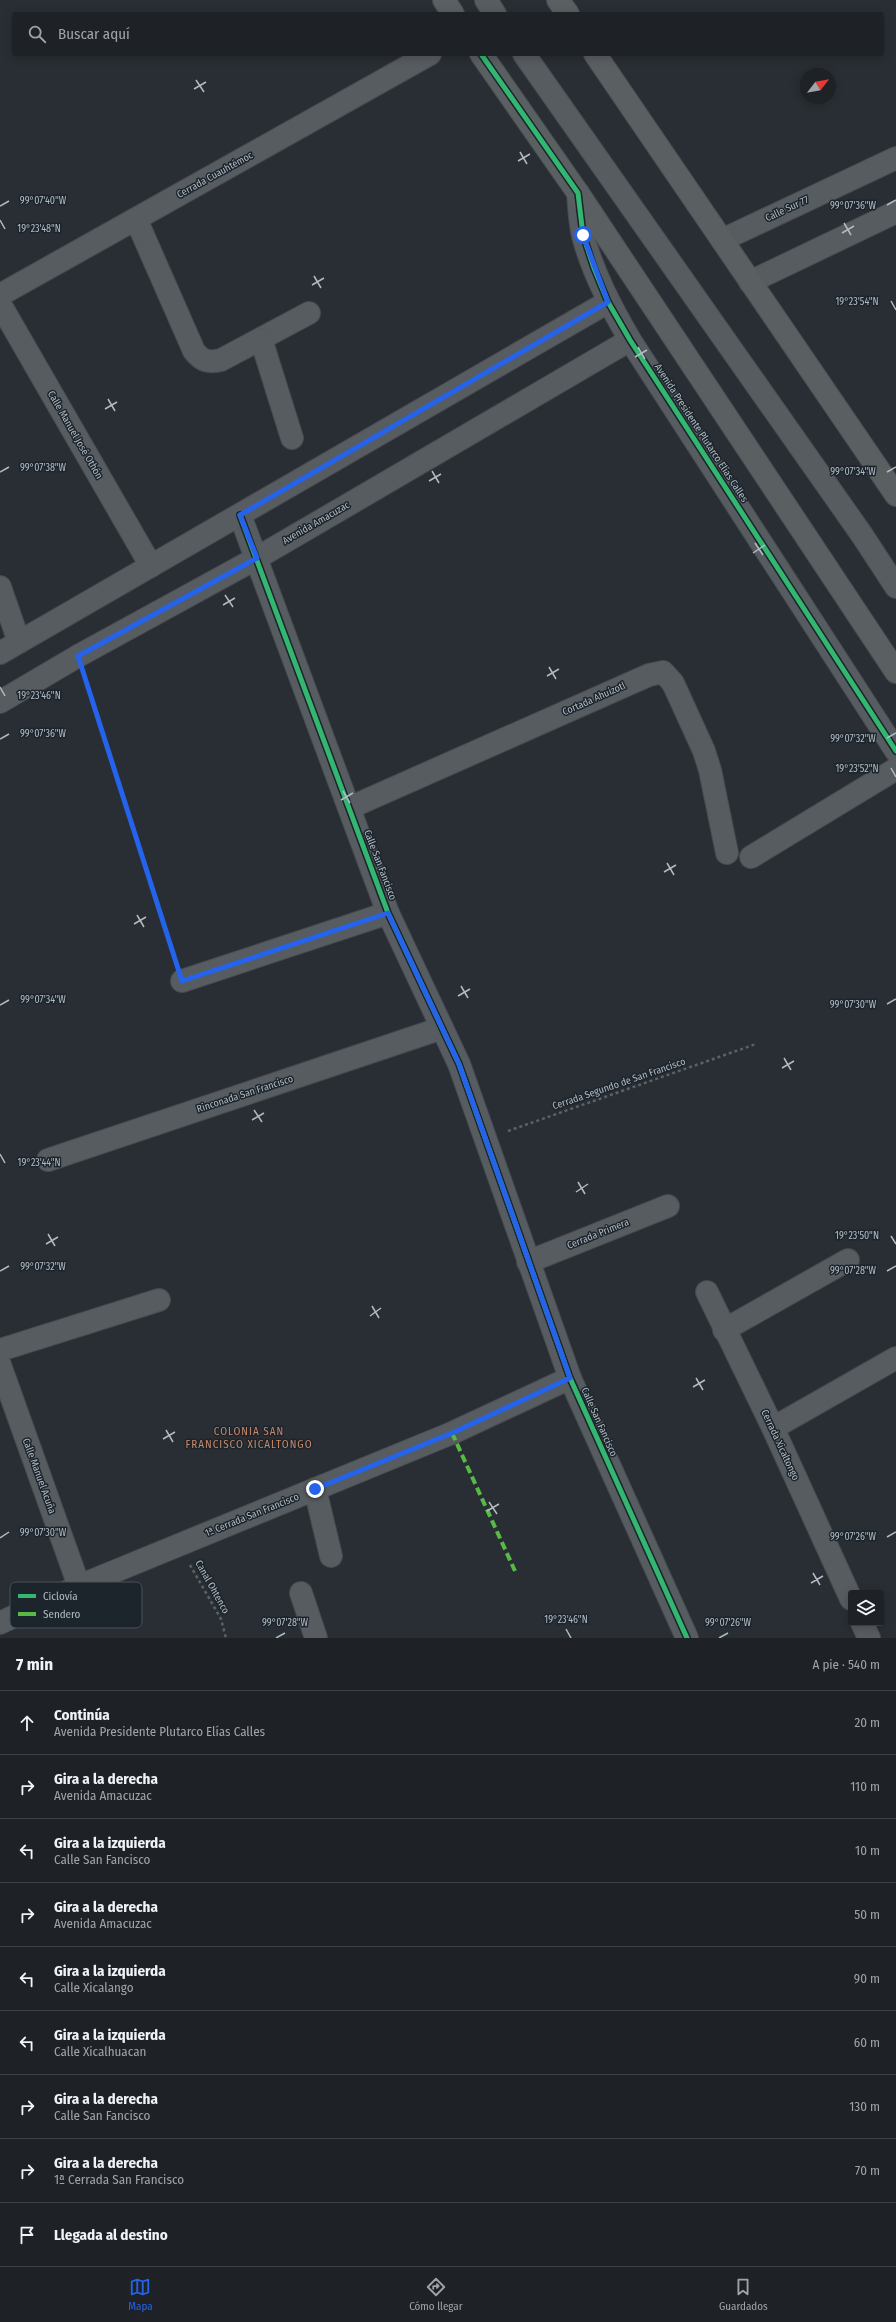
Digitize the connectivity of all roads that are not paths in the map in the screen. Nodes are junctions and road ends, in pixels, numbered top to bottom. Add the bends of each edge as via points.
1 (444, 0) edge
2 (486, 0) edge
3 (558, 0) edge
4 (452, 12) edge
5 (495, 12) edge
6 (567, 12) edge
7 (426, 56) edge
8 (482, 56) edge
9 (525, 56) edge
10 (596, 56) edge
11 (896, 158) edge
12 (578, 193) junction
13 (896, 212) edge
14 (136, 219) junction
15 (722, 240) junction
16 (750, 282) junction
17 (0, 295) edge
18 (608, 302) junction
19 (0, 304) edge
20 (309, 313) dead end
21 (261, 339) junction
22 (630, 340) junction
23 (292, 438) dead end
24 (896, 495) edge
25 (240, 515) junction
26 (257, 558) junction
27 (151, 566) junction
28 (896, 586) edge
29 (0, 587) edge
30 (19, 642) junction
31 (0, 653) edge
32 (896, 672) edge
33 (0, 702) edge
34 (896, 751) edge
35 (896, 769) edge
36 (349, 808) junction
37 (727, 853) dead end
38 (752, 857) dead end
39 (388, 913) junction
40 (182, 981) road end
41 (442, 1028) junction
42 (48, 1160) dead end
43 (668, 1206) dead end
44 (848, 1260) dead end
45 (528, 1262) junction
46 (707, 1292) dead end
47 (159, 1300) dead end
48 (724, 1330) junction
49 (0, 1350) edge
50 (896, 1358) edge
51 (0, 1365) edge
52 (570, 1378) junction
53 (773, 1428) junction
54 (315, 1489) junction
55 (331, 1556) dead end
56 (78, 1582) edge
57 (89, 1582) edge
58 (848, 1592) edge
59 (300, 1593) dead end
60 (10, 1618) edge
61 (0, 1623) edge
62 (863, 1626) edge
63 (316, 1638) edge
64 (686, 1638) edge
65 (869, 1638) edge

1 - 4 main road
2 - 5 street
3 - 6 main road
7 - 14 street, Cerrada Cuauhtémoc
8 - 12 main road, Avenida Presidente Plutarco Elías Calles
9 - 28 street
10 - 15 main road
11 - 15 street, Calle Sur 77
12 - 18 street, Avenida Presidente Plutarco Elías Calles via 583,235
12 - 32 main road, Avenida Presidente Plutarco Elías Calles
13 - 16 street
14 - 17 street, Cerrada Cuauhtémoc
14 - 21 street via 194,350 201,359 211,362 221,360
15 - 16 main road
16 - 24 main road
18 - 22 street, Avenida Presidente Plutarco Elías Calles
18 - 25 street
19 - 27 street, Calle Manuel José Othón
20 - 21 street
21 - 23 street
22 - 26 street, Avenida Amacuzac
22 - 34 street, Avenida Presidente Plutarco Elías Calles
25 - 26 street, Calle San Fancisco
25 - 27 street
26 - 33 street, Avenida Amacuzac via 78,656
26 - 36 street, Calle San Fancisco
27 - 30 street
29 - 30 street
30 - 31 street
35 - 38 street
36 - 37 street, Cortada Ahuizotl via 649,675 663,672 673,683 704,751
36 - 39 street, Calle San Fancisco
39 - 40 street
39 - 41 street, Calle San Fancisco
41 - 42 street, Rinconada San Francisco
41 - 45 street, Calle San Fancisco via 459,1064 487,1138
43 - 45 street, Cerrada Primera
44 - 48 street
45 - 52 street, Calle San Fancisco
46 - 48 street, Cerrada Xicaltongo
47 - 49 street
48 - 53 street, Cerrada Xicaltongo
50 - 53 street
51 - 56 street, Calle Manuel Acuña
52 - 54 street, 1ª Cerrada San Francisco via 452,1433
52 - 64 street, Calle San Fancisco
53 - 58 street, Cerrada Xicaltongo
54 - 55 street
54 - 57 street, 1ª Cerrada San Francisco
59 - 63 street
60 - 61 street, 1ª Cerrada San Francisco
62 - 65 street

